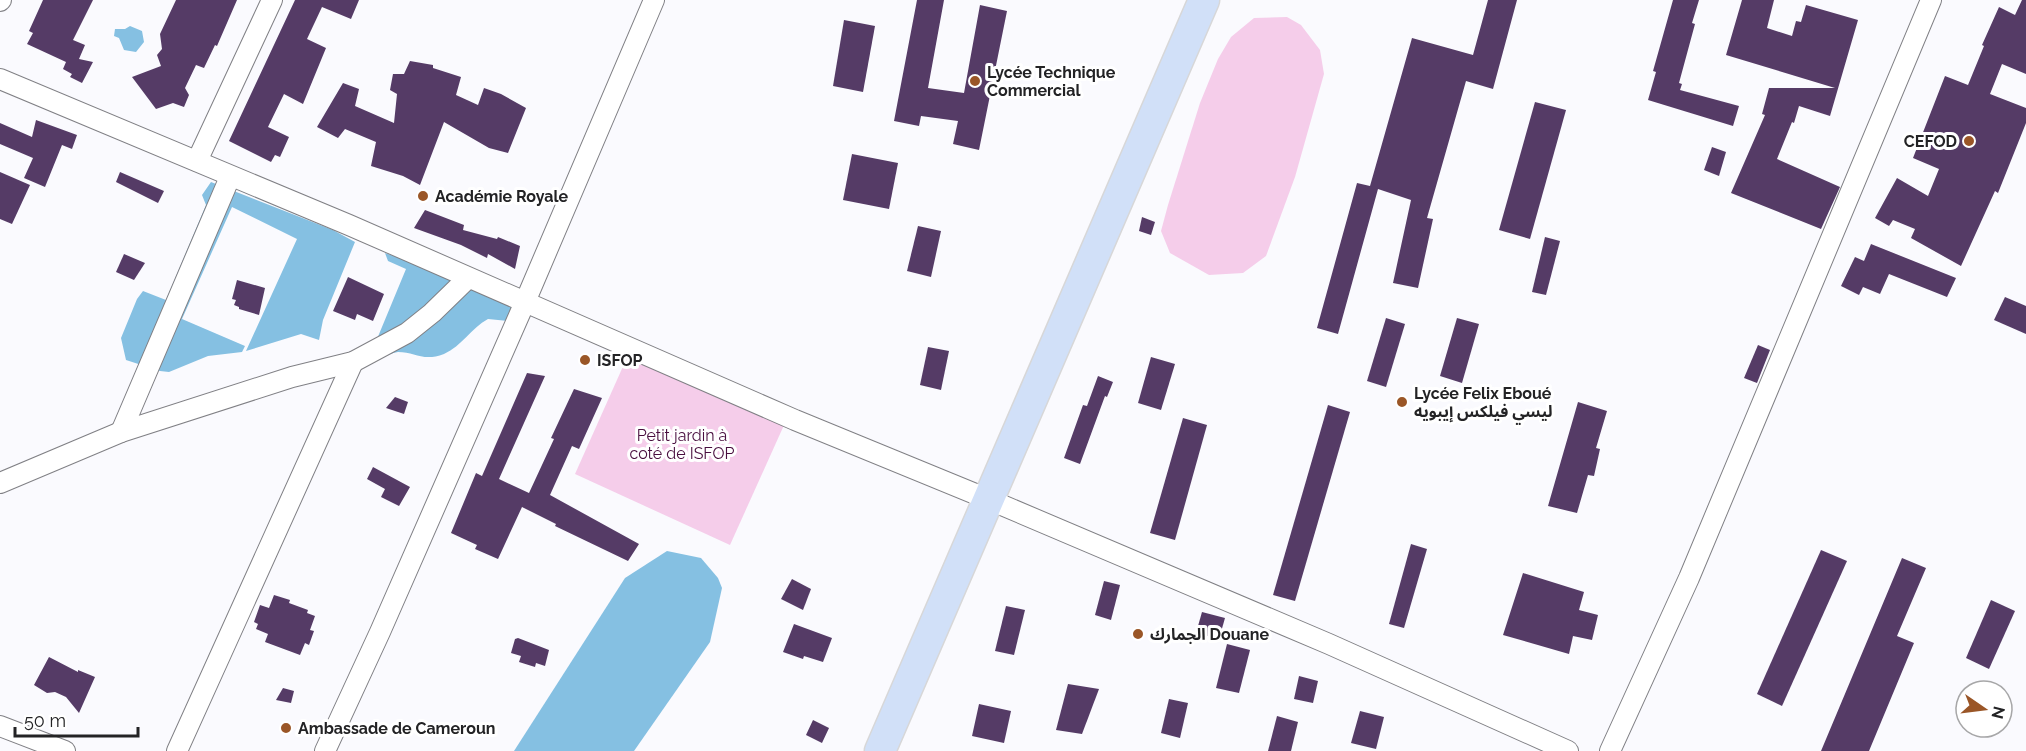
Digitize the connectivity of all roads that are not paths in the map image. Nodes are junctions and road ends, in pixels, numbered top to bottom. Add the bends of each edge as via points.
1 (272, 0) edge
2 (654, 0) edge
3 (1182, 0) edge
4 (1204, 0) edge
5 (1931, 0) edge
6 (0, 79) edge
7 (198, 161) junction
8 (230, 177) junction
9 (468, 278) junction
10 (525, 302) junction
11 (354, 362) junction
12 (121, 432) junction
13 (0, 483) edge
14 (980, 496) junction
15 (0, 726) edge
16 (65, 751) edge
17 (177, 751) edge
18 (325, 751) edge
19 (859, 751) edge
20 (880, 751) edge
21 (1568, 751) edge
22 (1610, 751) edge

1 - 7 street
2 - 10 street
3 - 14 main road
4 - 14 main road
5 - 22 street via 1689,578
6 - 7 street
7 - 8 street
8 - 9 street
8 - 12 street
9 - 10 street
9 - 11 street via 408,333
10 - 14 street
10 - 18 street
11 - 12 street via 292,376
11 - 17 street
12 - 13 street
14 - 19 main road
14 - 20 main road
14 - 21 street via 1329,644
15 - 16 street

